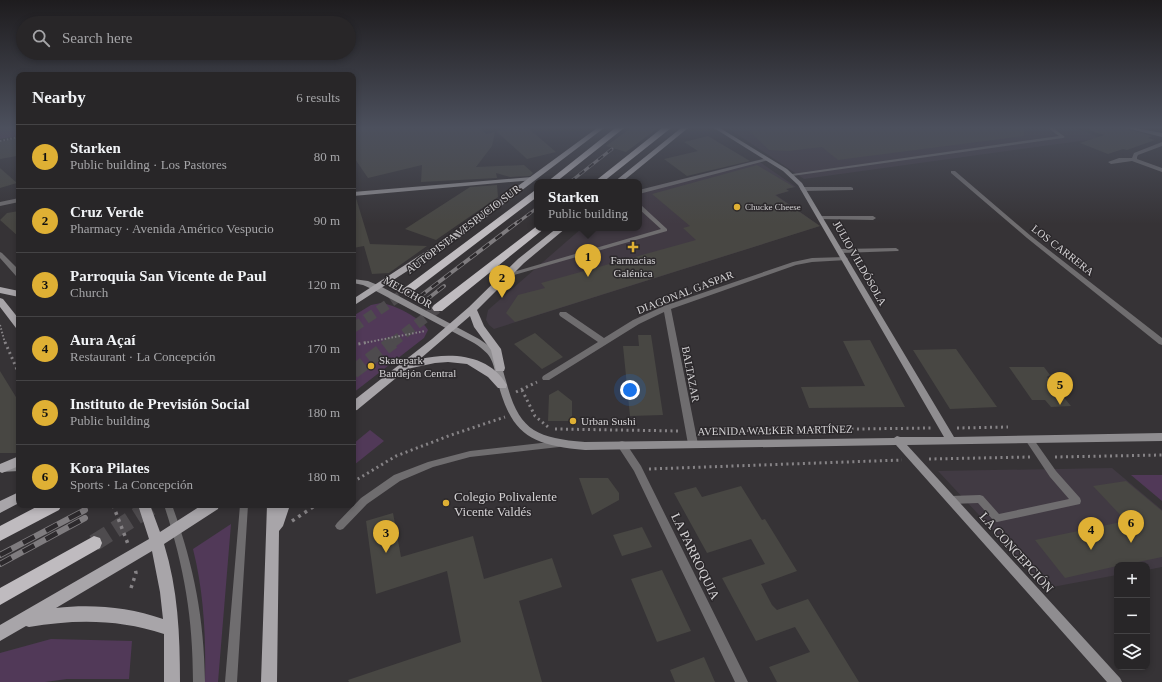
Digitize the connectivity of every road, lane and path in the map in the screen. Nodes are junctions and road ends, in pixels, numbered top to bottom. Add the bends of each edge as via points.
1 (558, 160) edge
2 (579, 160) edge
3 (626, 160) edge
4 (646, 160) edge
5 (764, 160) edge
6 (768, 160) edge
7 (900, 160) edge
8 (1119, 160) edge
9 (1139, 160) edge
10 (1111, 162) dead end
11 (1162, 170) edge
12 (953, 172) dead end
13 (792, 175) junction
14 (532, 179) junction
15 (555, 179) edge
16 (602, 179) edge
17 (622, 179) edge
18 (803, 189) junction
19 (851, 189) dead end
20 (642, 191) edge
21 (356, 194) edge
22 (534, 195) edge
23 (16, 201) edge
24 (0, 204) edge
25 (642, 209) edge
26 (821, 218) junction
27 (873, 218) dead end
28 (536, 231) edge
29 (558, 231) edge
30 (896, 250) dead end
31 (841, 251) junction
32 (0, 254) edge
33 (845, 259) junction
34 (16, 271) edge
35 (504, 276) junction
36 (356, 281) edge
37 (377, 288) junction
38 (0, 290) edge
39 (407, 291) tunnel mouth
40 (16, 293) edge
41 (356, 301) edge
42 (1, 304) edge
43 (438, 308) tunnel mouth
44 (667, 308) junction
45 (472, 309) junction
46 (563, 314) dead end
47 (16, 322) edge
48 (0, 325) edge
49 (451, 328) junction
50 (425, 331) dead end
51 (604, 342) junction
52 (1162, 342) edge
53 (356, 344) edge
54 (16, 367) edge
55 (404, 367) junction
56 (500, 368) junction
57 (546, 378) joint
58 (502, 385) junction
59 (522, 390) junction
60 (507, 397) junction
61 (356, 405) edge
62 (513, 414) junction
63 (1014, 427) dead end
64 (943, 428) junction
65 (690, 431) junction
66 (1162, 437) edge
67 (1029, 439) junction
68 (898, 440) junction
69 (950, 440) junction
70 (560, 444) junction
71 (693, 444) junction
72 (622, 445) junction
73 (1162, 455) edge
74 (1042, 457) junction
75 (915, 460) junction
76 (16, 462) edge
77 (16, 467) edge
78 (1, 468) edge
79 (638, 469) junction
80 (356, 480) edge
81 (16, 499) edge
82 (952, 500) junction
83 (0, 507) edge
84 (48, 508) edge
85 (145, 508) edge
86 (169, 508) edge
87 (208, 508) edge
88 (244, 508) edge
89 (273, 508) edge
90 (283, 508) edge
91 (312, 508) edge
92 (340, 526) dead end
93 (176, 529) junction
94 (274, 533) junction
95 (0, 534) edge
96 (157, 541) junction
97 (94, 543) tunnel mouth
98 (0, 597) edge
99 (19, 623) junction
100 (172, 629) junction
101 (0, 633) edge
102 (172, 682) edge
103 (199, 682) edge
104 (231, 682) edge
105 (269, 682) edge
106 (742, 682) edge
107 (1116, 682) edge

1 - 14 main road
2 - 15 highway
3 - 16 highway
4 - 17 main road
5 - 20 lane
6 - 13 street, JULIO VILDÓSOLA
7 - 13 lane
8 - 10 street
9 - 11 street
12 - 52 street, LOS CARRERA via 1029,237
13 - 18 street, JULIO VILDÓSOLA
14 - 21 street
14 - 37 main road via 457,235
18 - 19 street
18 - 26 street, JULIO VILDÓSOLA
22 - 39 highway, AUTOPISTA VESPUCIO SUR
23 - 24 street
25 - 35 lane via 664,230
26 - 27 street
26 - 31 street, JULIO VILDÓSOLA
28 - 43 highway
29 - 35 main road
30 - 31 street
31 - 33 street, JULIO VILDÓSOLA
32 - 34 street
33 - 44 street, DIAGONAL GASPAR via 812,260 795,264
33 - 64 street, JULIO VILDÓSOLA
35 - 45 main road
36 - 37 street, MELCHOR
37 - 41 main road
37 - 49 street, MELCHOR
38 - 40 main road
42 - 47 main road
44 - 51 street, DIAGONAL GASPAR via 636,322
44 - 65 street, BALTAZAR
45 - 49 main road
45 - 56 main road via 479,326 496,349
46 - 51 street
48 - 54 path
49 - 55 main road
49 - 56 street, AVENIDA WALKER MARTÍNEZ via 484,346
50 - 53 path
51 - 57 street, DIAGONAL GASPAR
55 - 58 main road via 442,358 464,358 487,370
55 - 61 main road
56 - 58 street, AVENIDA WALKER MARTÍNEZ
57 - 59 path
58 - 60 street, AVENIDA WALKER MARTÍNEZ
59 - 60 path
59 - 65 path via 536,420 555,429
60 - 62 street, AVENIDA WALKER MARTÍNEZ
62 - 70 street, AVENIDA WALKER MARTÍNEZ via 527,432 541,440
62 - 80 path via 396,456
63 - 64 path
64 - 65 path
64 - 69 street, JULIO VILDÓSOLA
65 - 71 street, BALTAZAR
66 - 67 street, AVENIDA WALKER MARTÍNEZ
67 - 69 street, AVENIDA WALKER MARTÍNEZ
67 - 74 lane
68 - 69 street, AVENIDA WALKER MARTÍNEZ
68 - 71 street, AVENIDA WALKER MARTÍNEZ
68 - 75 street, LA CONCEPCIÓN
70 - 72 street, AVENIDA WALKER MARTÍNEZ
70 - 92 lane via 470,454 431,464 396,478 364,501
71 - 72 street, AVENIDA WALKER MARTÍNEZ
72 - 79 street, LA PARROQUIA
73 - 74 path
74 - 75 path
74 - 82 lane via 1077,502 997,518 980,499
75 - 79 path
75 - 82 street, LA CONCEPCIÓN
76 - 78 main road
77 - 78 street
79 - 106 street, LA PARROQUIA
81 - 83 main road
82 - 107 street, LA CONCEPCIÓN
84 - 95 highway
85 - 96 main road
86 - 93 lane
87 - 93 main road
88 - 104 lane
89 - 94 main road
90 - 94 main road
91 - 94 path
93 - 96 main road
93 - 103 lane via 190,576 196,614
94 - 105 main road
96 - 99 main road
96 - 100 main road via 167,587
97 - 98 highway
99 - 100 main road via 60,615 103,613 140,618
99 - 101 main road
100 - 102 main road

